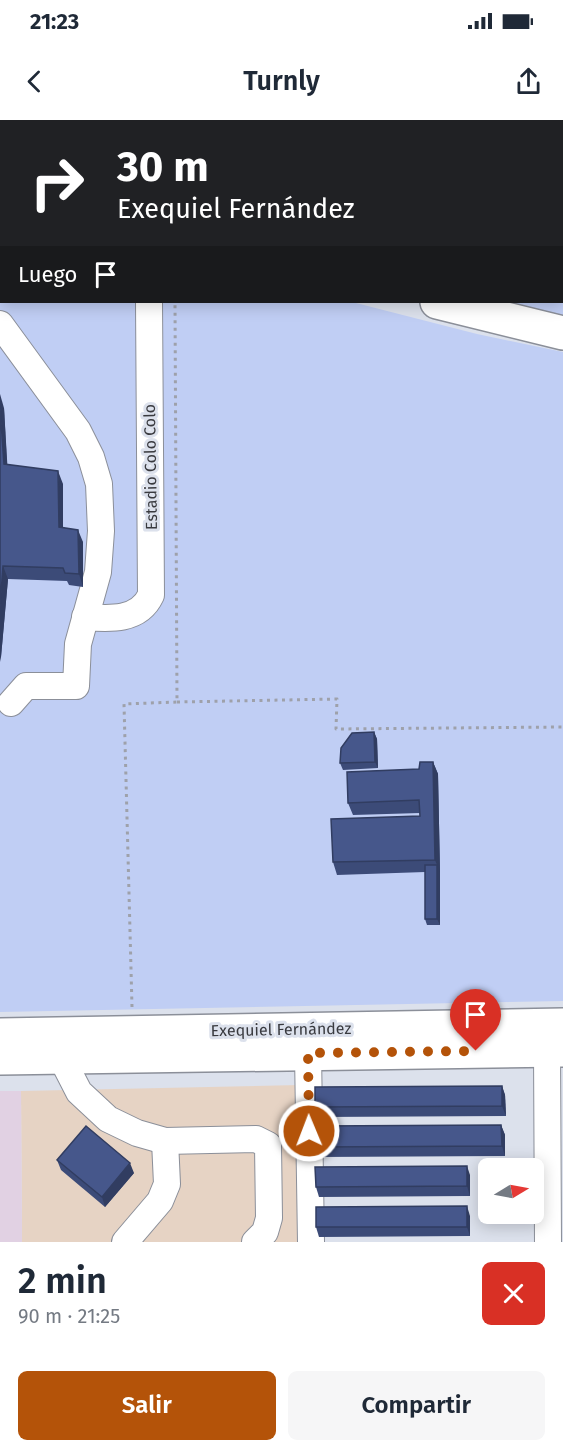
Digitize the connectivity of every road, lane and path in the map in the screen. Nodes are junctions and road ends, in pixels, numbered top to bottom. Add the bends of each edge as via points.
1 (137, 303) edge
2 (149, 303) edge
3 (175, 303) edge
4 (441, 303) edge
5 (0, 324) edge
6 (563, 333) edge
7 (85, 617) junction
8 (123, 617) junction
9 (177, 702) junction
10 (11, 703) dead end
11 (563, 727) edge
12 (132, 1010) dead end
13 (0, 1035) edge
14 (558, 1042) edge
15 (172, 1043) junction
16 (308, 1053) junction
17 (61, 1057) junction
18 (0, 1058) edge
19 (165, 1142) junction
20 (125, 1242) edge
21 (255, 1242) edge
22 (310, 1242) edge
23 (548, 1242) edge

1 - 8 street, Estadio Colo Colo via 141,587 137,605
2 - 8 street, Estadio Colo Colo via 152,587 145,604
3 - 9 path
4 - 6 main road
5 - 7 street via 78,431 99,484 98,572
7 - 8 street
7 - 10 street via 78,644 76,686 26,686
9 - 11 path via 337,699 336,729
9 - 12 path via 123,704
13 - 15 main road, Exequiel Fernández
14 - 15 main road, Exequiel Fernández
14 - 16 main road, Exequiel Fernández
14 - 23 street
15 - 16 main road, Exequiel Fernández
15 - 17 main road, Exequiel Fernández
16 - 22 street
17 - 18 main road, Exequiel Fernández
17 - 19 street via 79,1092 108,1119
19 - 20 street via 167,1184 160,1201
19 - 21 street via 256,1139 268,1145 269,1218 265,1232

